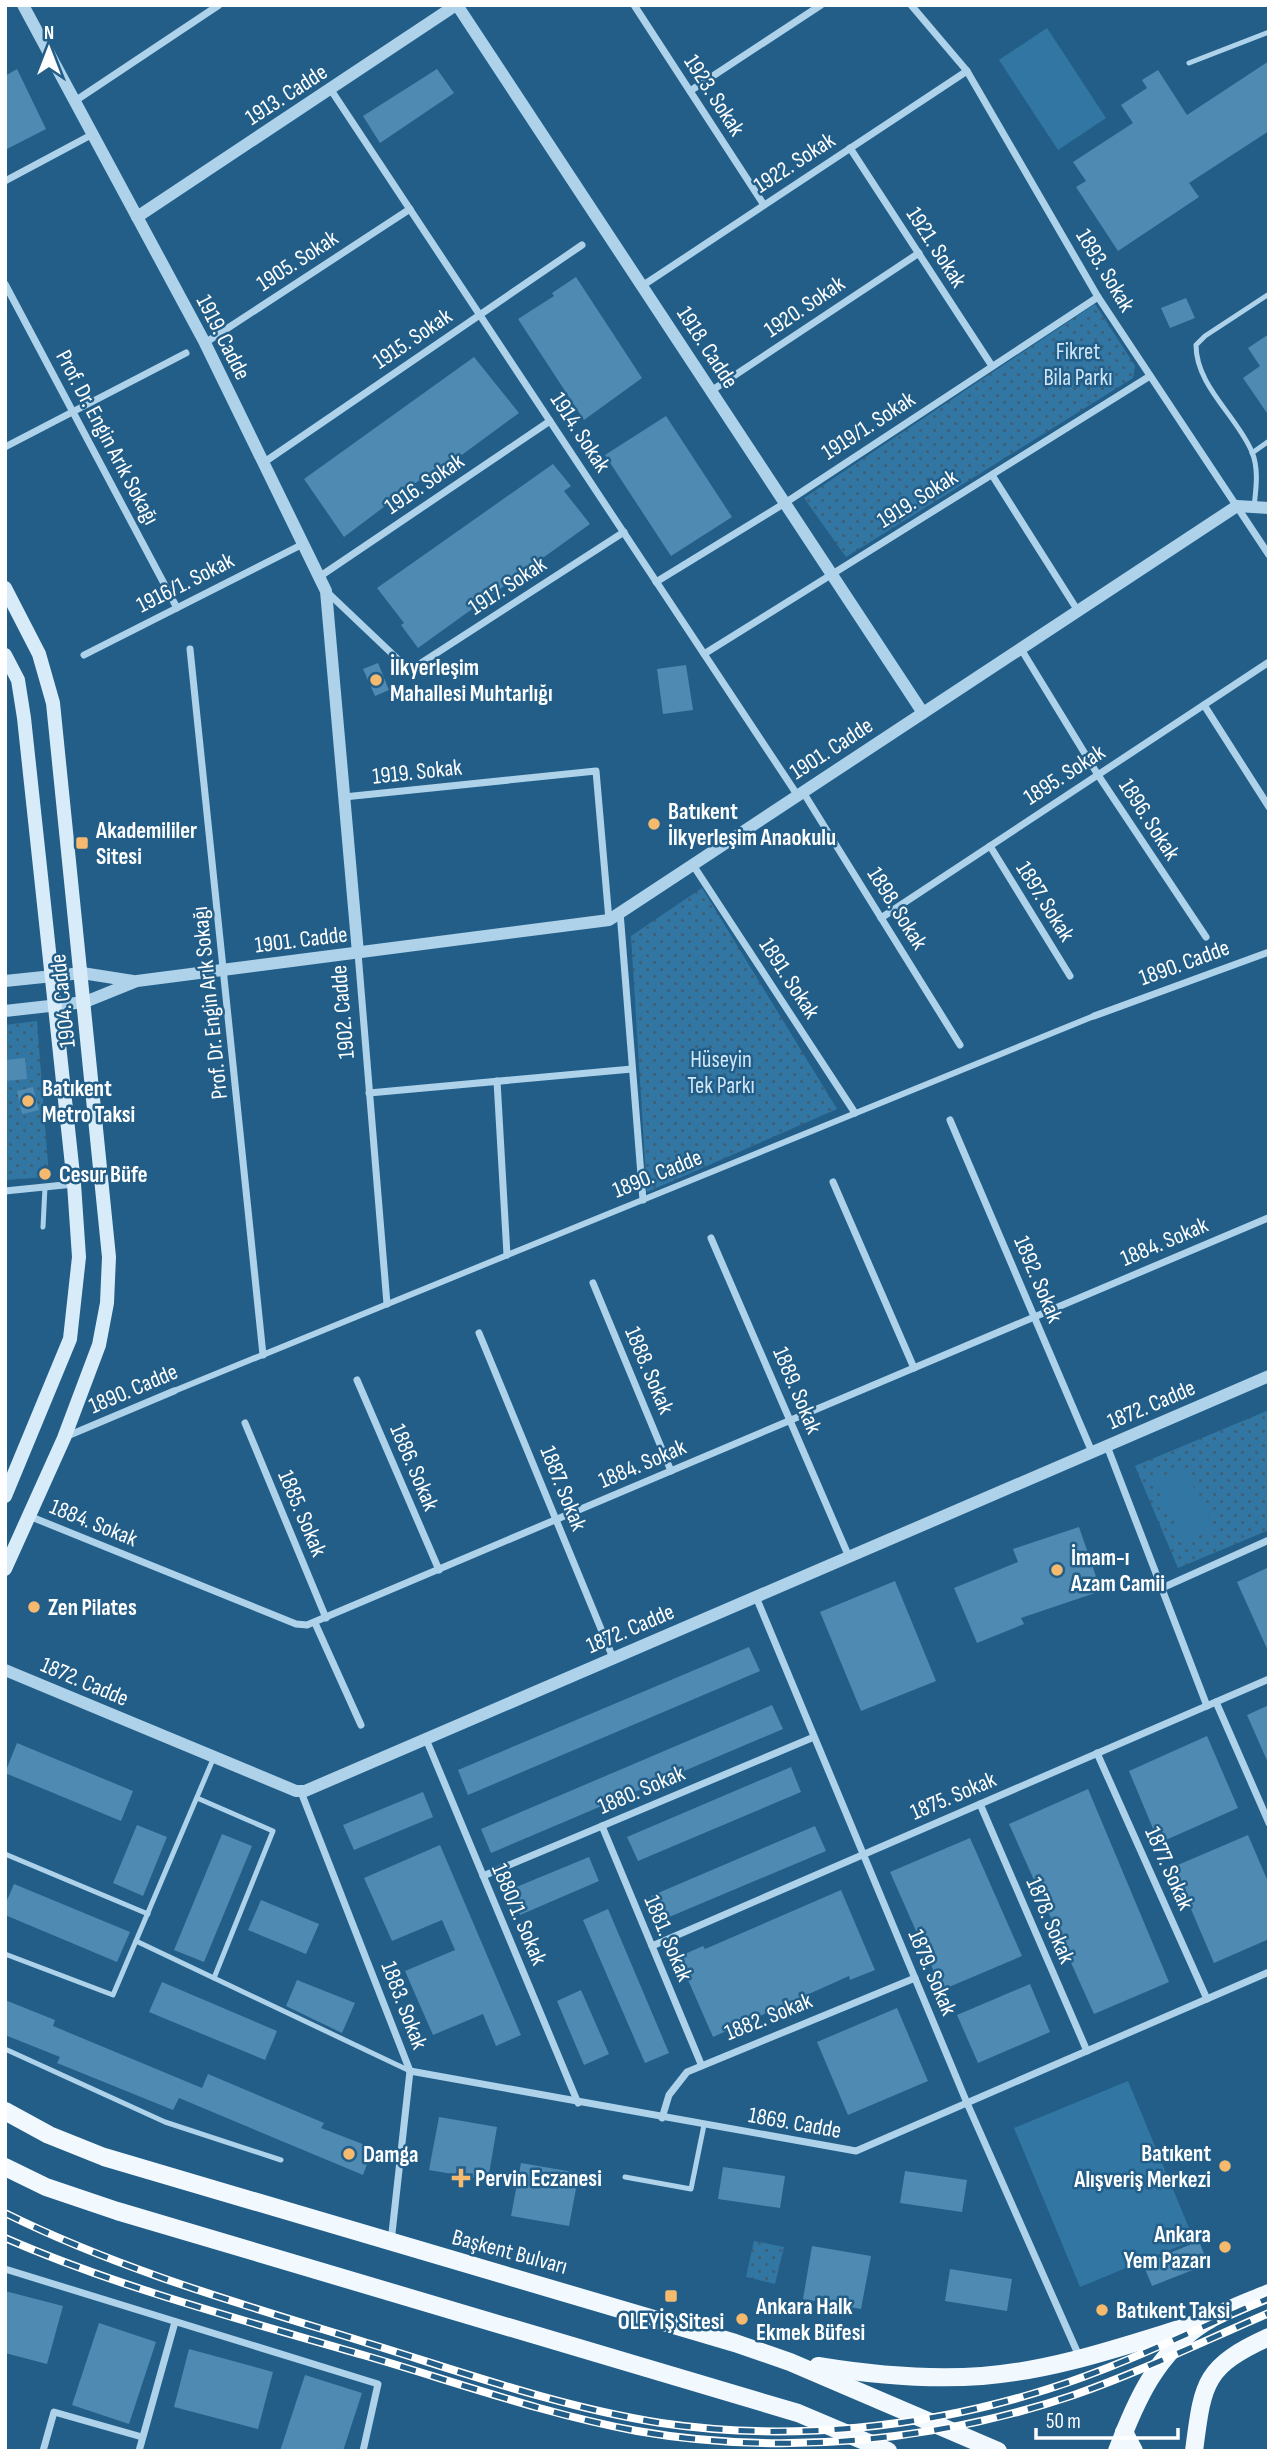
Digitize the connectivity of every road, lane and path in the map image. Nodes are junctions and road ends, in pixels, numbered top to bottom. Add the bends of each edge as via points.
1 (23, 5) edge
2 (219, 5) edge
3 (457, 5) edge
4 (634, 5) edge
5 (821, 5) edge
6 (911, 5) edge
7 (1269, 32) edge
8 (1189, 63) dead end
9 (967, 71) junction
10 (331, 90) junction
11 (690, 91) junction
12 (75, 101) junction
13 (93, 134) junction
14 (850, 148) junction
15 (5, 181) edge
16 (764, 205) junction
17 (410, 209) junction
18 (137, 217) junction
19 (582, 244) dead end
20 (919, 253) junction
21 (5, 284) edge
22 (642, 286) junction
23 (1269, 294) edge
24 (1098, 297) junction
25 (480, 314) junction
26 (205, 343) junction
27 (186, 353) dead end
28 (992, 366) junction
29 (1150, 376) junction
30 (711, 391) junction
31 (74, 413) junction
32 (550, 421) junction
33 (1269, 441) edge
34 (5, 447) edge
35 (1252, 453) junction
36 (263, 463) junction
37 (992, 475) junction
38 (785, 503) junction
39 (1237, 506) junction
40 (1254, 507) junction
41 (1269, 508) edge
42 (624, 532) junction
43 (303, 544) junction
44 (1269, 555) edge
45 (832, 574) junction
46 (319, 577) junction
47 (656, 582) junction
48 (5, 587) edge
49 (326, 591) junction
50 (177, 608) junction
51 (1078, 611) junction
52 (190, 649) dead end
53 (1021, 649) junction
54 (704, 654) junction
55 (5, 655) edge
56 (84, 655) dead end
57 (1269, 662) edge
58 (410, 667) joint
59 (1205, 705) junction
60 (923, 713) junction
61 (1098, 775) junction
62 (800, 794) junction
63 (344, 797) junction
64 (1269, 807) edge
65 (990, 846) junction
66 (693, 865) junction
67 (621, 912) junction
68 (881, 918) junction
69 (609, 920) junction
70 (1206, 937) dead end
71 (1269, 952) edge
72 (358, 953) junction
73 (226, 970) junction
74 (82, 973) junction
75 (52, 976) junction
76 (1070, 976) dead end
77 (5, 981) edge
78 (137, 981) junction
79 (85, 1002) junction
80 (55, 1005) junction
81 (5, 1011) edge
82 (1094, 1016) joint
83 (961, 1045) dead end
84 (632, 1069) junction
85 (497, 1081) junction
86 (369, 1093) junction
87 (855, 1113) junction
88 (950, 1121) dead end
89 (833, 1182) dead end
90 (74, 1184) junction
91 (45, 1186) junction
92 (5, 1191) edge
93 (643, 1200) junction
94 (1268, 1218) edge
95 (43, 1227) dead end
96 (711, 1238) dead end
97 (507, 1255) junction
98 (593, 1283) dead end
99 (387, 1304) junction
100 (1034, 1317) junction
101 (479, 1333) dead end
102 (263, 1355) junction
103 (914, 1368) junction
104 (1269, 1376) edge
105 (357, 1380) dead end
106 (174, 1391) joint
107 (790, 1421) junction
108 (245, 1423) dead end
109 (64, 1437) junction
110 (1107, 1446) junction
111 (1092, 1452) junction
112 (671, 1471) junction
113 (5, 1496) edge
114 (29, 1516) junction
115 (556, 1520) junction
116 (1269, 1540) edge
117 (849, 1557) junction
118 (5, 1569) edge
119 (439, 1570) junction
120 (1162, 1588) junction
121 (756, 1597) junction
122 (326, 1618) junction
123 (316, 1623) junction
124 (613, 1658) junction
125 (5, 1670) edge
126 (1269, 1679) edge
127 (1216, 1702) junction
128 (1207, 1706) junction
129 (361, 1725) dead end
130 (814, 1737) junction
131 (426, 1739) junction
132 (1097, 1753) junction
133 (214, 1757) junction
134 (301, 1792) junction
135 (197, 1798) junction
136 (980, 1804) junction
137 (1269, 1823) edge
138 (602, 1826) junction
139 (5, 1854) edge
140 (863, 1855) junction
141 (483, 1876) junction
142 (148, 1914) junction
143 (136, 1941) junction
144 (652, 1947) junction
145 (5, 1954) edge
146 (1269, 1972) edge
147 (214, 1978) junction
148 (915, 1978) junction
149 (1207, 1999) junction
150 (5, 2049) edge
151 (1087, 2051) junction
152 (701, 2064) junction
153 (410, 2071) junction
154 (578, 2103) junction
155 (967, 2103) junction
156 (5, 2111) edge
157 (662, 2118) junction
158 (704, 2125) junction
159 (281, 2160) dead end
160 (5, 2167) edge
161 (625, 2177) dead end
162 (391, 2244) junction
163 (5, 2269) edge
164 (1269, 2293) edge
165 (1209, 2320) junction
166 (175, 2322) junction
167 (1269, 2337) edge
168 (1080, 2359) junction
169 (790, 2362) junction
170 (1124, 2432) junction
171 (142, 2437) junction
172 (43, 2451) edge
173 (139, 2451) edge
174 (363, 2451) edge
175 (888, 2451) edge
176 (998, 2451) edge
177 (1117, 2451) edge
178 (1134, 2451) edge
179 (1194, 2451) edge

1 - 12 street, 1919. Cadde
2 - 12 street
3 - 10 street, 1913. Cadde
3 - 22 street, 1918. Cadde
4 - 11 street, 1923. Sokak
5 - 11 street
6 - 9 street, 1893. Sokak
7 - 8 lane
9 - 14 street, 1922. Sokak
9 - 24 street, 1893. Sokak
10 - 17 street, 1914. Sokak
10 - 18 street, 1913. Cadde
11 - 16 street, 1923. Sokak
12 - 13 street, 1919. Cadde
13 - 15 street
13 - 18 street, 1919. Cadde
14 - 16 street, 1922. Sokak
14 - 20 street, 1921. Sokak
16 - 22 street, 1922. Sokak
17 - 25 street, 1914. Sokak
17 - 26 street, 1905. Sokak
18 - 26 street, 1919. Cadde
19 - 25 street, 1915. Sokak
20 - 28 street, 1921. Sokak
20 - 30 street, 1920. Sokak
21 - 31 street, Prof. Dr. Engin Arık Sokağı
22 - 30 street, 1918. Cadde
23 - 35 lane via 1196,345 1199,367
24 - 28 street, 1919/1. Sokak
24 - 29 street, 1893. Sokak
25 - 32 street, 1914. Sokak
25 - 36 street, 1915. Sokak
26 - 36 street, 1919. Cadde
27 - 31 street
28 - 38 street, 1919/1. Sokak
29 - 37 street, 1919. Sokak
29 - 39 street, 1893. Sokak
30 - 38 street, 1918. Cadde
31 - 34 street
31 - 50 street, Prof. Dr. Engin Arık Sokağı
32 - 42 street, 1914. Sokak
32 - 46 street, 1916. Sokak
33 - 35 lane
35 - 40 lane via 1257,475
36 - 43 street, 1919. Cadde
37 - 45 street, 1919. Sokak
37 - 51 street
38 - 45 street, 1918. Cadde
38 - 47 street, 1919/1. Sokak
39 - 40 street
39 - 44 street, 1893. Sokak
39 - 51 street, 1901. Cadde
40 - 41 street
42 - 47 street, 1914. Sokak
42 - 58 street, 1917. Sokak
43 - 46 street, 1919. Cadde
43 - 50 street, 1916/1. Sokak
45 - 54 street, 1919. Sokak
45 - 60 street, 1918. Cadde
46 - 49 street, 1919. Cadde
47 - 54 street, 1914. Sokak
48 - 74 main road, 1904. Cadde via 39,654 53,703
49 - 58 street, 1919. Cadde
49 - 63 street, 1902. Cadde
50 - 56 street, 1916/1. Sokak
51 - 53 street, 1901. Cadde
52 - 73 street, Prof. Dr. Engin Arık Sokağı
53 - 60 street, 1901. Cadde
53 - 61 street, 1896. Sokak
54 - 62 street, 1914. Sokak
55 - 75 main road, 1904. Cadde via 18,680 24,718
57 - 59 street, 1895. Sokak
59 - 61 street, 1895. Sokak
59 - 64 street
60 - 62 street, 1901. Cadde
61 - 65 street, 1895. Sokak
61 - 70 street, 1896. Sokak
62 - 66 street, 1901. Cadde
62 - 68 street, 1898. Sokak
63 - 69 street, 1919. Sokak via 596,771
63 - 72 street, 1902. Cadde
65 - 68 street, 1895. Sokak
65 - 76 street, 1897. Sokak
66 - 67 street, 1901. Cadde
66 - 87 street, 1891. Sokak
67 - 69 street, 1901. Cadde
67 - 84 street
68 - 83 street, 1898. Sokak
69 - 72 street, 1901. Cadde
71 - 82 street, 1890. Cadde
72 - 73 street, 1901. Cadde
72 - 86 street, 1902. Cadde
73 - 78 street, 1901. Cadde
73 - 102 street, Prof. Dr. Engin Arık Sokağı
74 - 75 street, 1901. Cadde
74 - 78 street, 1901. Cadde
74 - 79 main road, 1904. Cadde
75 - 77 street, 1901. Cadde
75 - 80 main road, 1904. Cadde
78 - 79 street, 1901. Cadde
79 - 80 street, 1901. Cadde
79 - 109 main road, 1904. Cadde via 109,1257 107,1303 99,1345
80 - 81 street, 1901. Cadde
80 - 90 main road, 1904. Cadde
82 - 87 street, 1890. Cadde
84 - 85 street
84 - 93 street
85 - 86 street
85 - 97 street
86 - 99 street, 1902. Cadde
87 - 93 street, 1890. Cadde
88 - 100 street, 1892. Sokak
89 - 103 street
90 - 91 street
90 - 113 main road, 1904. Cadde via 79,1257 70,1339
91 - 92 street
91 - 95 lane
93 - 97 street, 1890. Cadde
94 - 100 street, 1884. Sokak
96 - 107 street, 1889. Sokak
97 - 99 street, 1890. Cadde
98 - 112 street, 1888. Sokak
99 - 102 street, 1890. Cadde
100 - 103 street, 1884. Sokak
100 - 111 street, 1892. Sokak
101 - 115 street, 1887. Sokak
102 - 106 street, 1890. Cadde
103 - 107 street, 1884. Sokak
104 - 110 street, 1872. Cadde
105 - 119 street, 1886. Sokak
106 - 109 street, 1890. Cadde
107 - 112 street, 1884. Sokak
107 - 117 street, 1889. Sokak
108 - 122 street, 1885. Sokak
109 - 114 main road, 1904. Cadde
110 - 111 street, 1872. Cadde
110 - 120 street
111 - 117 street, 1872. Cadde
112 - 115 street, 1884. Sokak
114 - 118 main road, 1904. Cadde
114 - 123 street, 1884. Sokak via 296,1624
115 - 119 street, 1884. Sokak
115 - 124 street, 1887. Sokak
116 - 120 street
117 - 121 street, 1872. Cadde
119 - 122 street, 1884. Sokak
120 - 128 street
121 - 124 street, 1872. Cadde
121 - 130 street, 1879. Sokak
122 - 123 street, 1884. Sokak
123 - 129 street
124 - 131 street, 1872. Cadde
125 - 133 street, 1872. Cadde
126 - 127 street, 1875. Sokak
127 - 128 street, 1875. Sokak
127 - 137 street
128 - 132 street, 1875. Sokak
130 - 138 street, 1880. Sokak
130 - 140 street, 1879. Sokak
131 - 134 street, 1872. Cadde
131 - 141 street, 1880/1. Sokak
132 - 136 street, 1875. Sokak
132 - 149 street, 1877. Sokak
133 - 134 street, 1872. Cadde
133 - 135 lane
134 - 153 street, 1883. Sokak
135 - 142 lane
135 - 147 lane via 273,1831
136 - 140 street, 1875. Sokak
136 - 151 street, 1878. Sokak
138 - 141 street, 1880. Sokak
138 - 144 street, 1881. Sokak
139 - 142 lane
140 - 144 street, 1875. Sokak
140 - 148 street, 1879. Sokak
141 - 154 street, 1880/1. Sokak
142 - 143 lane
143 - 145 lane via 113,1995
143 - 147 lane
144 - 152 street, 1881. Sokak
146 - 149 street, 1869. Cadde
147 - 153 lane
148 - 152 street, 1882. Sokak
148 - 155 street, 1879. Sokak
149 - 151 street, 1869. Cadde
150 - 159 lane via 165,2122
151 - 155 street, 1869. Cadde
152 - 157 street, 1882. Sokak via 676,2082
153 - 154 street, 1869. Cadde
153 - 162 street, 1883. Sokak
154 - 157 street, 1869. Cadde
155 - 158 street, 1869. Cadde via 856,2151
155 - 168 street, 1879. Sokak
156 - 162 main road, Başkent Bulvarı via 104,2157
157 - 158 street, 1869. Cadde
158 - 161 lane via 691,2189
160 - 175 main road via 46,2187 117,2211 798,2413
162 - 169 main road, Başkent Bulvarı via 630,2310
163 - 166 street
164 - 165 main road
165 - 168 main road
165 - 170 main road via 1152,2372
166 - 171 street
166 - 174 street via 377,2384
167 - 179 main road via 1233,2355 1211,2375 1200,2403
168 - 169 main road via 1031,2370 948,2378 862,2373
169 - 176 main road, Başkent Bulvarı
170 - 177 main road
170 - 178 main road
171 - 172 street via 54,2412
171 - 173 street

